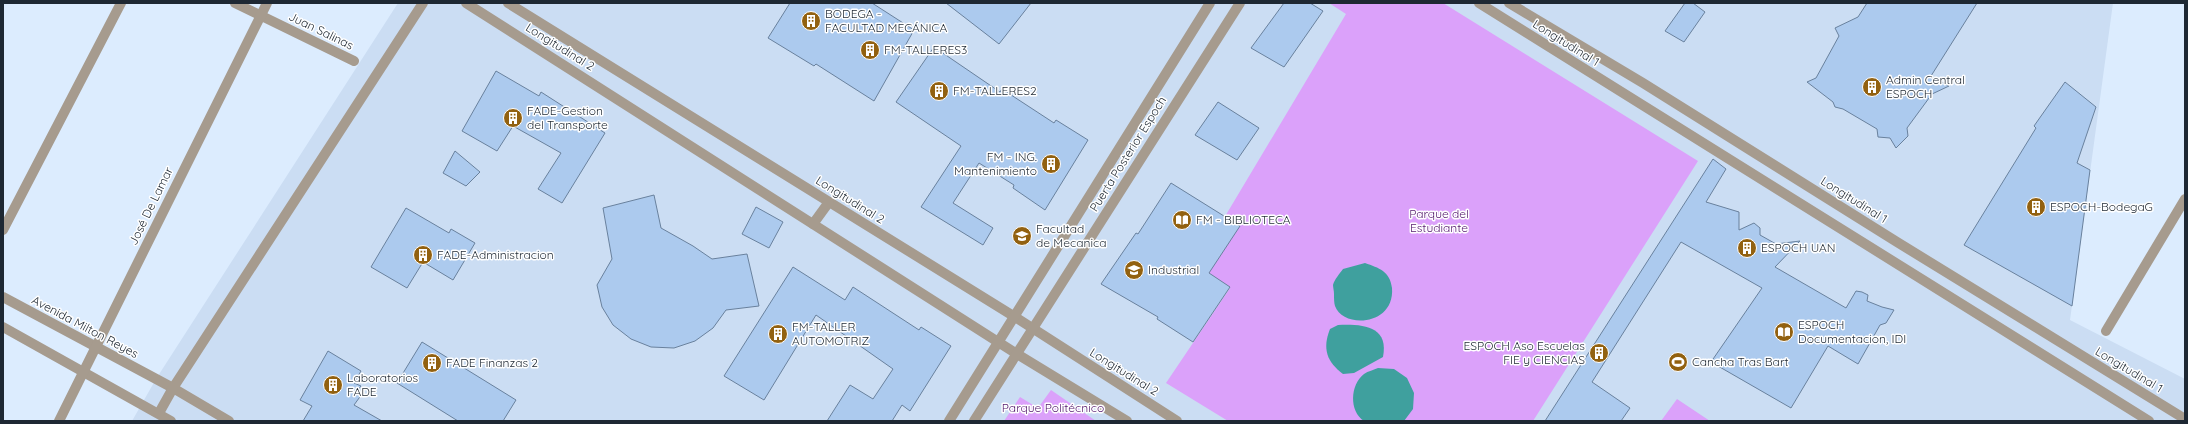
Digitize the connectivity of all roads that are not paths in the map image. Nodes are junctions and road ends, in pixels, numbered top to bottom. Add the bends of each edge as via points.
1 (121, 3) edge
2 (235, 3) edge
3 (267, 3) edge
4 (423, 3) edge
5 (466, 3) edge
6 (508, 3) edge
7 (1210, 3) edge
8 (1240, 3) edge
9 (1479, 3) edge
10 (1509, 3) edge
11 (260, 16) junction
12 (354, 61) dead end
13 (2185, 200) edge
14 (829, 202) junction
15 (813, 224) junction
16 (3, 230) edge
17 (3, 297) edge
18 (1015, 317) junction
19 (3, 328) edge
20 (1033, 329) junction
21 (2106, 331) dead end
22 (999, 342) junction
23 (96, 346) junction
24 (1017, 354) junction
25 (84, 371) junction
26 (173, 388) junction
27 (159, 414) junction
28 (2185, 419) edge
29 (59, 421) edge
30 (171, 421) edge
31 (229, 421) edge
32 (949, 421) edge
33 (974, 421) edge
34 (1127, 421) edge
35 (1177, 421) edge
36 (2149, 421) edge

1 - 16 street
2 - 11 street, Juan Salinas
3 - 11 street, José De Lamar
4 - 26 street
5 - 15 street, Longitudinal 2
6 - 14 street, Longitudinal 2
7 - 18 street, Puerta Posterior Espoch
8 - 20 street, Puerta Posterior Espoch
9 - 36 street, Longitudinal 1
10 - 28 street, Longitudinal 1 via 1643,82
11 - 12 street, Juan Salinas
11 - 23 street, José De Lamar
13 - 21 street
14 - 15 street
14 - 18 street, Longitudinal 2
15 - 22 street, Longitudinal 2
17 - 23 street, Avenida Milton Reyes
18 - 20 street, Longitudinal 2
18 - 22 street, Puerta Posterior Espoch
19 - 25 street
20 - 24 street, Puerta Posterior Espoch
20 - 35 street, Longitudinal 2
22 - 24 street, Longitudinal 2
22 - 32 street, Puerta Posterior Espoch
23 - 25 street, José De Lamar
23 - 26 street, Avenida Milton Reyes
24 - 33 street, Puerta Posterior Espoch
24 - 34 street, Longitudinal 2
25 - 27 street
25 - 29 street, José De Lamar
26 - 27 street
26 - 31 street, Avenida Milton Reyes
27 - 30 street

